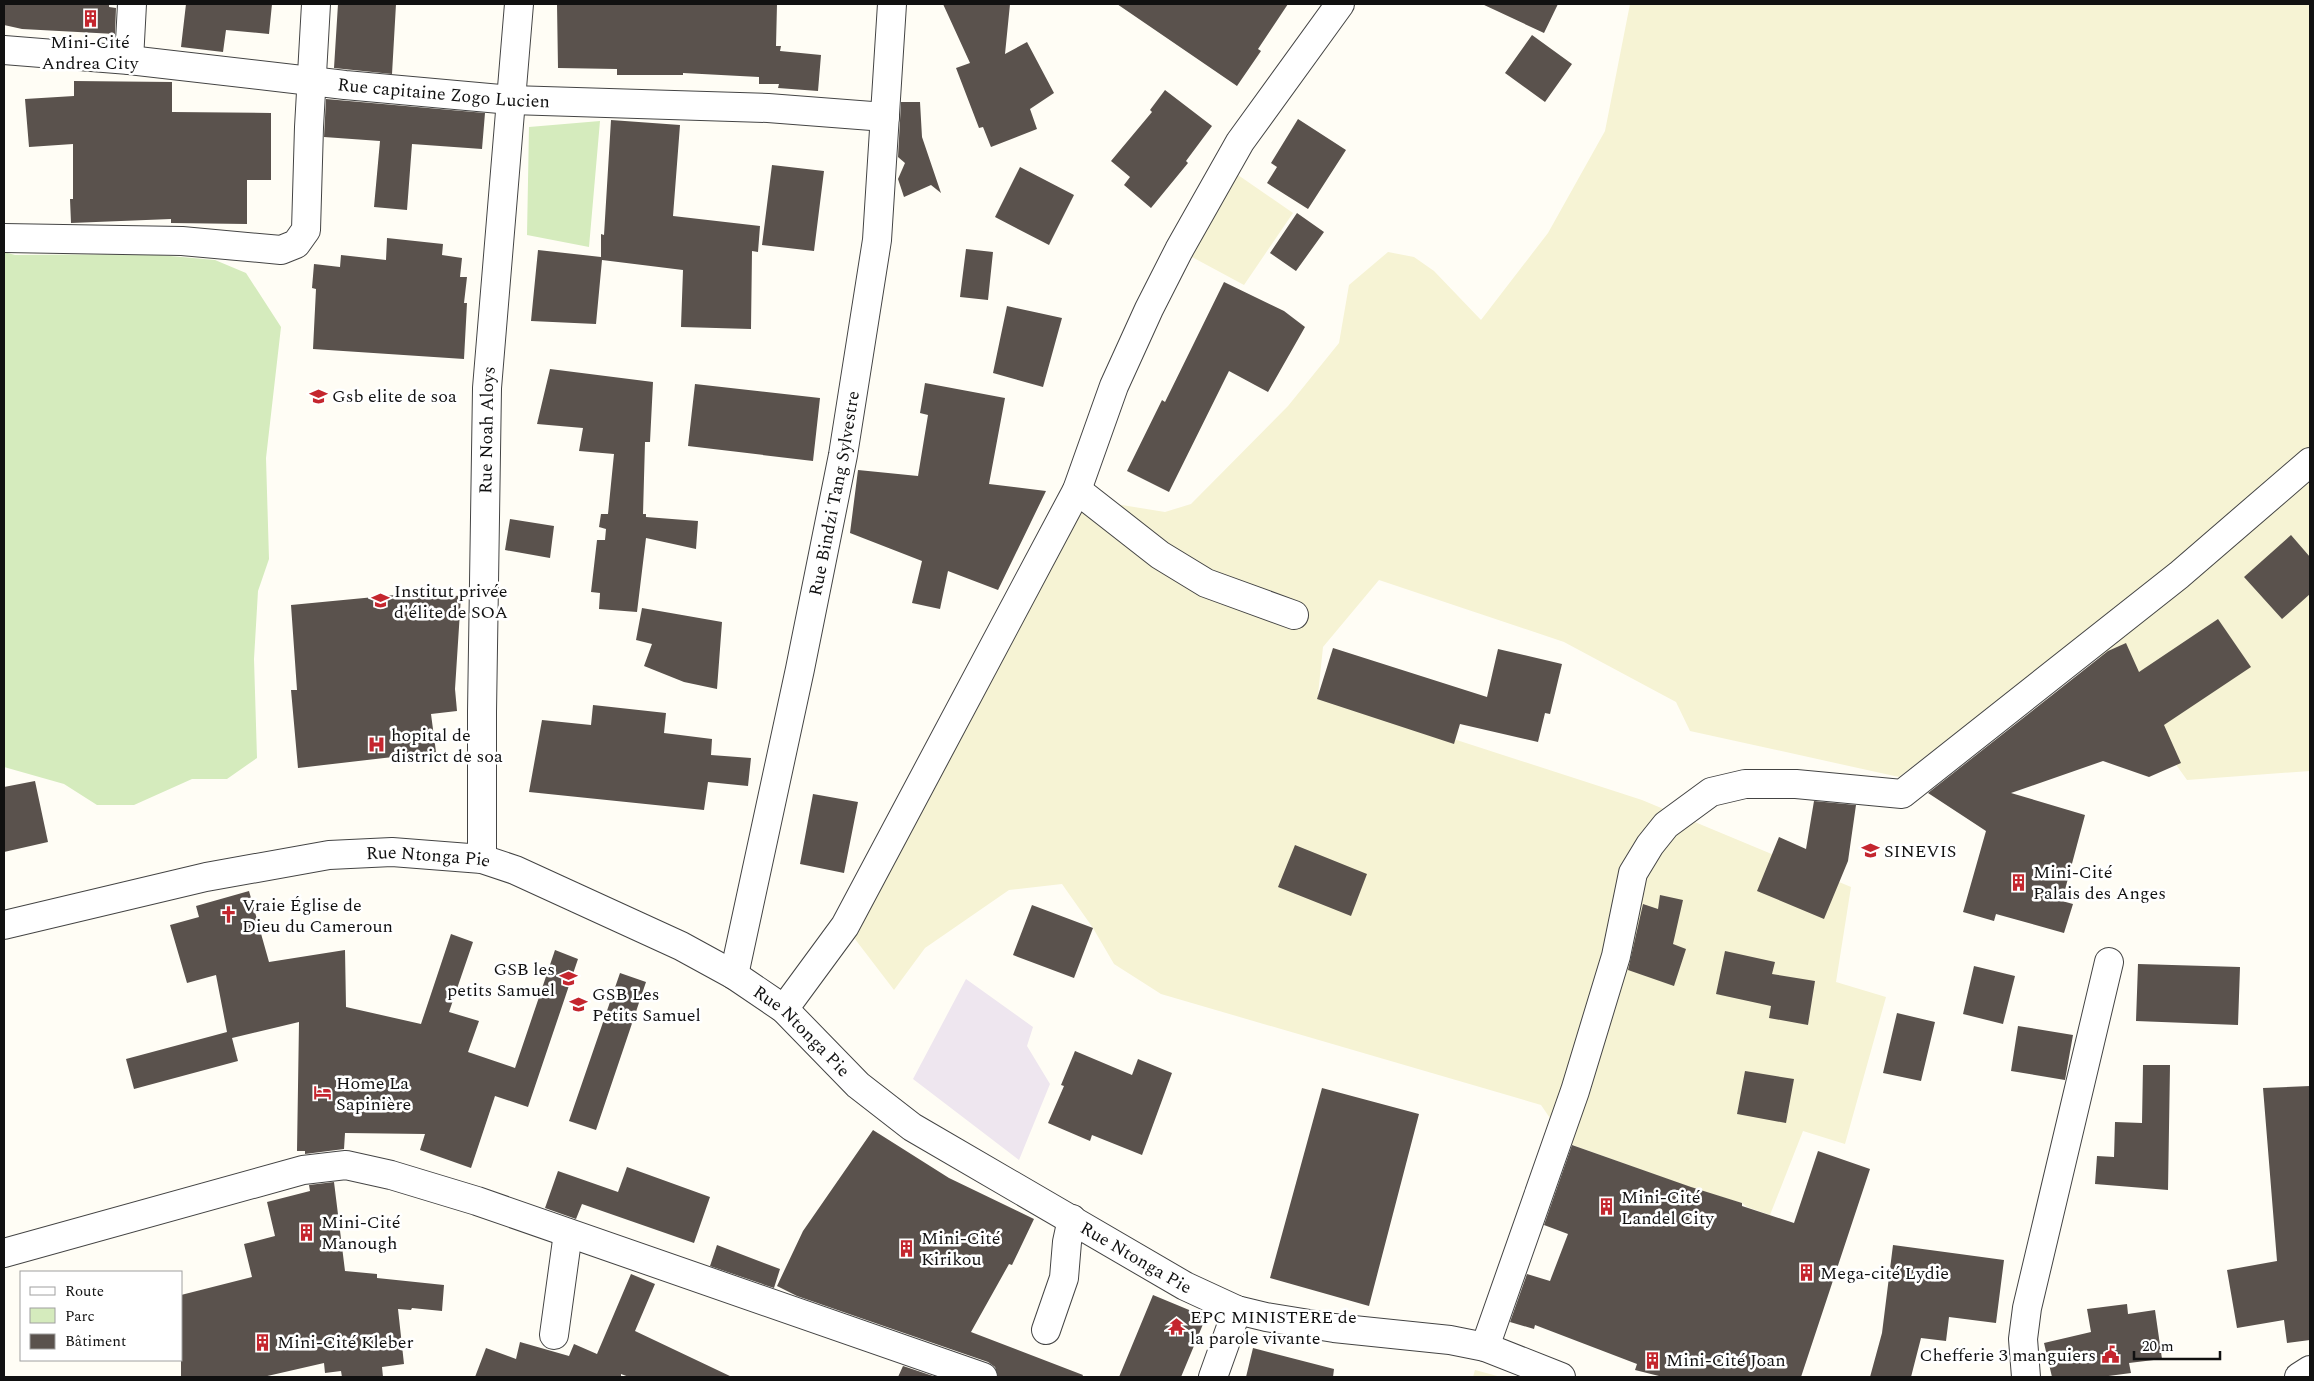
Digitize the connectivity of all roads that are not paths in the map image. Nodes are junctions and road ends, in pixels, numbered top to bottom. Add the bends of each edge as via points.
1 (132, 4) edge
2 (316, 4) edge
3 (519, 4) edge
4 (892, 4) edge
5 (1340, 4) edge
6 (4, 50) edge
7 (129, 60) junction
8 (312, 81) junction
9 (511, 100) junction
10 (885, 117) junction
11 (4, 238) edge
12 (2310, 462) edge
13 (1077, 490) junction
14 (1294, 615) dead end
15 (482, 858) junction
16 (4, 925) edge
17 (2109, 962) dead end
18 (734, 975) junction
19 (784, 1009) junction
20 (1072, 1219) junction
21 (568, 1233) junction
22 (4, 1253) edge
23 (1237, 1310) junction
24 (1046, 1330) dead end
25 (554, 1335) dead end
26 (1485, 1347) junction
27 (2310, 1370) edge
28 (983, 1377) edge
29 (1213, 1377) edge
30 (1561, 1377) edge
31 (2026, 1377) edge
32 (2299, 1377) edge

1 - 7 street
2 - 8 street
3 - 9 street, Rue Noah Aloys
4 - 10 street, Rue Bindzi Tang Sylvestre
5 - 13 street via 1240,142 1184,241 1114,386
6 - 7 street, Rue capitaine Zogo Lucien
7 - 8 street, Rue capitaine Zogo Lucien
8 - 9 street, Rue capitaine Zogo Lucien
8 - 11 street via 306,230 296,244 281,250 182,241
9 - 10 street, Rue capitaine Zogo Lucien via 768,108
9 - 15 street, Rue Noah Aloys via 487,388
10 - 18 street, Rue Bindzi Tang Sylvestre via 877,240 843,454
12 - 26 street via 2179,575 1902,794 1796,784 1745,784 1711,792 1666,825 1633,873 1616,956 1575,1091
13 - 14 street via 1160,555 1206,583
13 - 19 street via 845,926
15 - 16 street, Rue Ntonga Pie via 392,852 329,855 206,877
15 - 18 street, Rue Ntonga Pie via 681,946
17 - 31 street via 2026,1308 2023,1339
18 - 19 street, Rue Ntonga Pie
19 - 20 street, Rue Ntonga Pie via 884,1107 912,1127
20 - 23 street, Rue Ntonga Pie via 1185,1286
20 - 24 street via 1064,1278
21 - 22 street via 476,1201 346,1165 303,1170
21 - 25 street
21 - 28 street
23 - 26 street, Rue Ntonga Pie via 1334,1328 1450,1340
23 - 29 street
26 - 30 street, Rue Ntonga Pie
27 - 32 street

